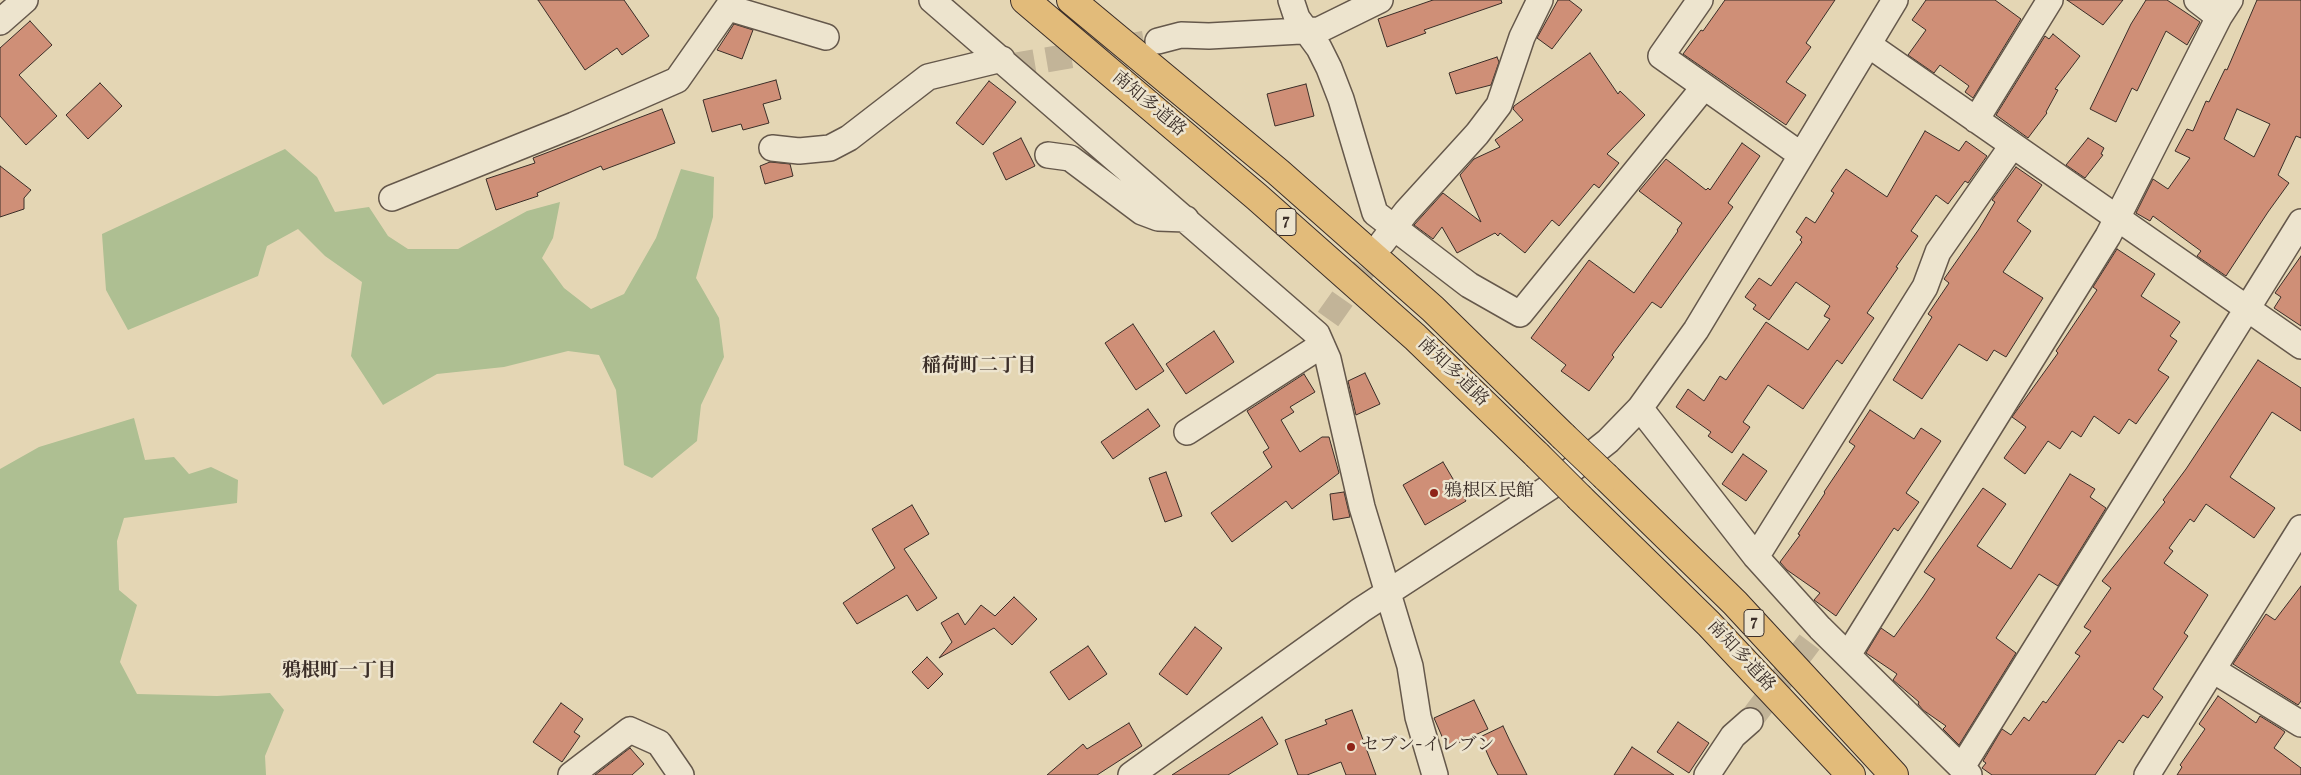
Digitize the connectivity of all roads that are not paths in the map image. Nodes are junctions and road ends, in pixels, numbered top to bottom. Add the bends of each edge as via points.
1 (932, 0) edge
2 (1025, 0) edge
3 (1071, 0) edge
4 (1291, 0) edge
5 (1380, 0) edge
6 (1540, 0) edge
7 (1700, 0) edge
8 (1895, 0) edge
9 (2050, 0) edge
10 (2197, 0) edge
11 (731, 4) edge
12 (2224, 8) edge
13 (1308, 31) junction
14 (826, 37) dead end
15 (1158, 42) tunnel mouth
16 (1869, 45) junction
17 (1002, 58) junction
18 (1704, 87) junction
19 (1976, 120) junction
20 (2012, 146) junction
21 (772, 148) dead end
22 (1048, 155) dead end
23 (1801, 155) junction
24 (392, 198) dead end
25 (1186, 219) junction
26 (2116, 219) junction
27 (2301, 222) edge
28 (1387, 236) junction
29 (2247, 308) junction
30 (1322, 332) junction
31 (2301, 346) edge
32 (1640, 408) junction
33 (1187, 432) dead end
34 (2300, 533) edge
35 (1756, 557) junction
36 (1388, 594) junction
37 (1848, 655) junction
38 (2213, 670) junction
39 (1750, 721) tunnel mouth
40 (2301, 724) edge
41 (1150, 767) edge
42 (1966, 771) edge
43 (571, 775) edge
44 (681, 775) edge
45 (1131, 775) edge
46 (1435, 775) edge
47 (1707, 775) edge
48 (1851, 775) edge
49 (1894, 775) edge
50 (2147, 775) edge

1 - 17 street
2 - 48 highway, 南知多道路 / 7, bridge via 1415,336 1709,624
3 - 49 highway, 南知多道路 / 7, bridge via 1278,172 1426,302 1735,603
4 - 13 street via 1296,18
5 - 13 street via 1320,30
6 - 28 street via 1522,37 1500,105
7 - 18 street via 1661,56
8 - 16 street
9 - 19 street
10 - 12 street
11 - 14 street
11 - 24 street via 676,80 574,126
12 - 26 street
13 - 15 street via 1181,35
13 - 28 street via 1335,83 1375,213
16 - 19 street
16 - 23 street
17 - 21 street via 928,77 849,138 830,148 799,151
17 - 25 street
18 - 23 street
18 - 28 street via 1520,314
19 - 20 street
20 - 26 street
20 - 35 street via 1938,252 1925,287
22 - 25 street via 1070,158 1142,212 1158,218
23 - 32 street via 1696,330
25 - 30 street
26 - 29 street
26 - 37 street
27 - 29 street
29 - 31 street
29 - 42 street
30 - 33 street
30 - 36 street via 1362,507
32 - 35 street
32 - 36 street via 1608,441 1550,487
34 - 38 street
35 - 37 street
36 - 41 street via 1361,610
36 - 46 street via 1410,666 1418,717
37 - 42 street
38 - 40 street
38 - 50 street
39 - 47 street via 1733,736
41 - 45 street
43 - 44 street via 630,730 659,743

